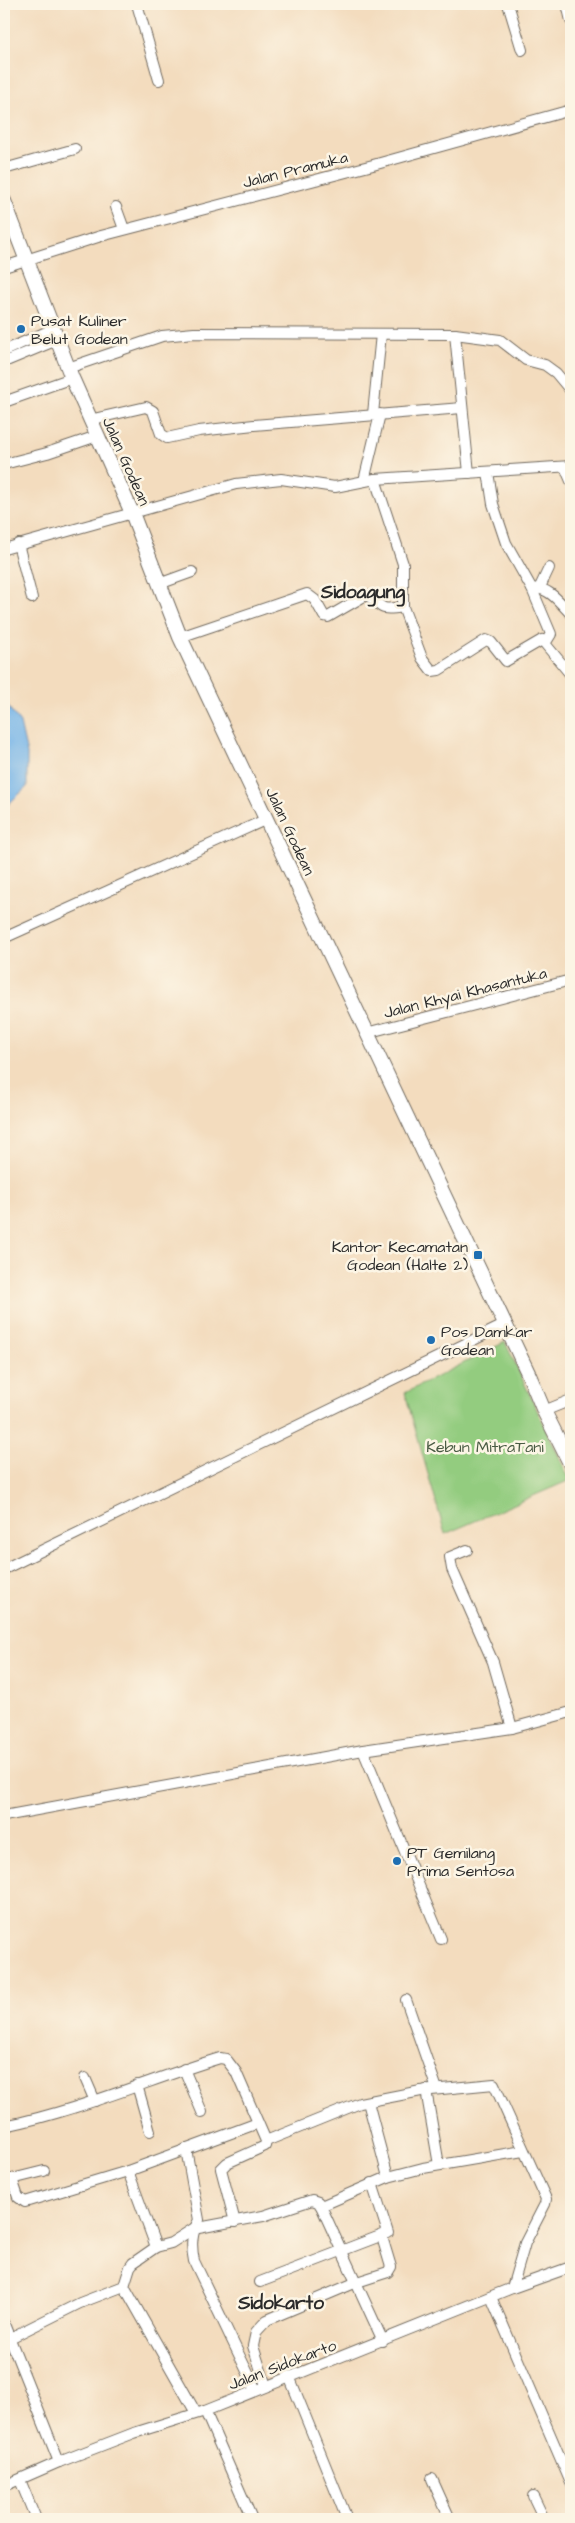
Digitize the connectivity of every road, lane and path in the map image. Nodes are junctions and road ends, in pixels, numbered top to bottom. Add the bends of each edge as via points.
1 (137, 4) edge
2 (508, 4) edge
3 (567, 4) edge
4 (571, 21) edge
5 (522, 50) dead end
6 (159, 80) dead end
7 (571, 110) edge
8 (75, 149) dead end
9 (4, 169) edge
10 (4, 201) edge
11 (116, 207) dead end
12 (124, 229) junction
13 (26, 258) junction
14 (4, 267) edge
15 (381, 334) junction
16 (455, 334) junction
17 (55, 335) junction
18 (4, 351) edge
19 (4, 362) edge
20 (70, 373) junction
21 (571, 390) edge
22 (4, 402) edge
23 (462, 408) junction
24 (376, 414) junction
25 (89, 420) junction
26 (97, 436) junction
27 (4, 464) edge
28 (568, 467) edge
29 (488, 472) junction
30 (469, 473) junction
31 (375, 479) junction
32 (364, 481) junction
33 (571, 481) edge
34 (132, 513) junction
35 (18, 544) junction
36 (4, 548) edge
37 (550, 568) dead end
38 (192, 572) dead end
39 (160, 584) junction
40 (536, 588) junction
41 (32, 598) dead end
42 (403, 607) junction
43 (571, 614) edge
44 (180, 637) junction
45 (546, 642) junction
46 (571, 675) edge
47 (266, 819) junction
48 (4, 938) edge
49 (571, 980) edge
50 (366, 1033) junction
51 (504, 1325) junction
52 (571, 1400) edge
53 (544, 1411) junction
54 (571, 1465) edge
55 (467, 1550) dead end
56 (4, 1569) edge
57 (571, 1712) edge
58 (512, 1728) junction
59 (363, 1750) junction
60 (4, 1816) edge
61 (441, 1939) dead end
62 (406, 2000) dead end
63 (184, 2069) junction
64 (85, 2078) dead end
65 (138, 2085) junction
66 (437, 2089) junction
67 (426, 2090) junction
68 (95, 2101) junction
69 (368, 2102) junction
70 (202, 2112) dead end
71 (258, 2123) junction
72 (4, 2126) edge
73 (150, 2131) dead end
74 (266, 2141) junction
75 (186, 2150) junction
76 (523, 2151) junction
77 (439, 2165) junction
78 (44, 2171) dead end
79 (128, 2171) junction
80 (388, 2177) junction
81 (8, 2179) edge
82 (372, 2184) junction
83 (321, 2206) junction
84 (235, 2222) junction
85 (193, 2229) junction
86 (382, 2237) junction
87 (156, 2247) junction
88 (342, 2250) junction
89 (571, 2267) edge
90 (260, 2282) dead end
91 (357, 2282) junction
92 (124, 2286) junction
93 (512, 2288) junction
94 (491, 2297) junction
95 (4, 2324) edge
96 (7, 2339) edge
97 (383, 2341) junction
98 (289, 2376) junction
99 (261, 2388) junction
100 (201, 2412) junction
101 (59, 2462) junction
102 (432, 2479) dead end
103 (20, 2480) junction
104 (571, 2483) edge
105 (4, 2486) edge
106 (533, 2496) dead end
107 (36, 2519) edge
108 (252, 2519) edge
109 (347, 2519) edge
110 (450, 2519) edge
111 (544, 2519) edge

1 - 6 street
2 - 5 street
3 - 4 street
7 - 12 street, Jalan Pramuka
8 - 9 street
10 - 13 main road, Jalan Godean
11 - 12 street
12 - 13 street, Jalan Pramuka
13 - 14 street, Jalan Pramuka
13 - 17 main road, Jalan Godean
15 - 16 street
15 - 20 street via 194,333 162,336
15 - 24 street
16 - 21 street via 500,340 526,360 545,365
16 - 23 street
17 - 18 street
17 - 19 street
17 - 20 main road, Jalan Godean
20 - 22 street
20 - 25 main road, Jalan Godean
23 - 24 street
23 - 30 street
24 - 25 street via 199,430 168,438 161,434 153,411 146,407
24 - 32 street
25 - 26 main road, Jalan Godean
26 - 27 street
26 - 34 main road, Jalan Godean
28 - 29 street
28 - 33 street
29 - 30 street
29 - 40 street via 493,504 506,543
30 - 31 street
31 - 32 street
31 - 42 street via 403,564
32 - 34 street via 335,486 282,479 236,484
34 - 35 street
34 - 39 main road, Jalan Godean
35 - 36 street
35 - 41 street
37 - 40 street
38 - 39 street
39 - 44 main road, Jalan Godean
40 - 43 street via 547,591
40 - 45 street via 551,634
42 - 44 street via 379,607 366,595 324,616 315,600 306,594
42 - 45 street via 422,658 432,671 439,670 486,640 506,660 540,640
44 - 47 main road, Jalan Godean
45 - 46 street
47 - 48 street
47 - 50 main road, Jalan Godean
49 - 50 street, Jalan Khyai Khasantuka
50 - 51 main road, Jalan Godean
51 - 53 main road, Jalan Godean
51 - 56 street
52 - 53 street
53 - 54 main road, Jalan Godean
55 - 58 street via 450,1557 452,1569 493,1662
57 - 58 street
58 - 59 street
59 - 60 street
59 - 61 street
62 - 66 street
63 - 65 street
63 - 70 street
63 - 71 street via 220,2058 230,2062
64 - 68 street
65 - 68 street
65 - 73 street
66 - 67 street
66 - 76 street via 494,2084
67 - 69 street
67 - 77 street
68 - 72 street
69 - 74 street
69 - 80 street
71 - 74 street
71 - 75 street
74 - 84 street via 265,2146 226,2163 221,2169
75 - 79 street
75 - 85 street via 198,2220
76 - 77 street
76 - 93 street via 546,2198 525,2243
77 - 80 street
78 - 81 street
79 - 81 street via 25,2202 18,2197
79 - 87 street
80 - 82 street
82 - 83 street
82 - 86 street via 388,2228 388,2233
83 - 84 street via 312,2200
83 - 88 street
84 - 85 street
85 - 87 street via 171,2243
85 - 99 street via 194,2261
86 - 88 street
86 - 91 street via 390,2270
87 - 92 street via 130,2267
88 - 90 street
88 - 91 street
89 - 93 street, Jalan Sidokarto
91 - 97 street
91 - 99 street via 267,2320 256,2332 253,2346
92 - 96 street via 80,2303
92 - 100 street
93 - 94 street, Jalan Sidokarto
94 - 97 street, Jalan Sidokarto
94 - 104 street
95 - 96 street
96 - 101 street
97 - 98 street, Jalan Sidokarto
98 - 99 street, Jalan Sidokarto
98 - 109 street
99 - 100 street, Jalan Sidokarto
100 - 101 street, Jalan Sidokarto
100 - 108 street
101 - 103 street, Jalan Sidokarto
102 - 110 street
103 - 105 street, Jalan Sidokarto
103 - 107 street
106 - 111 street

